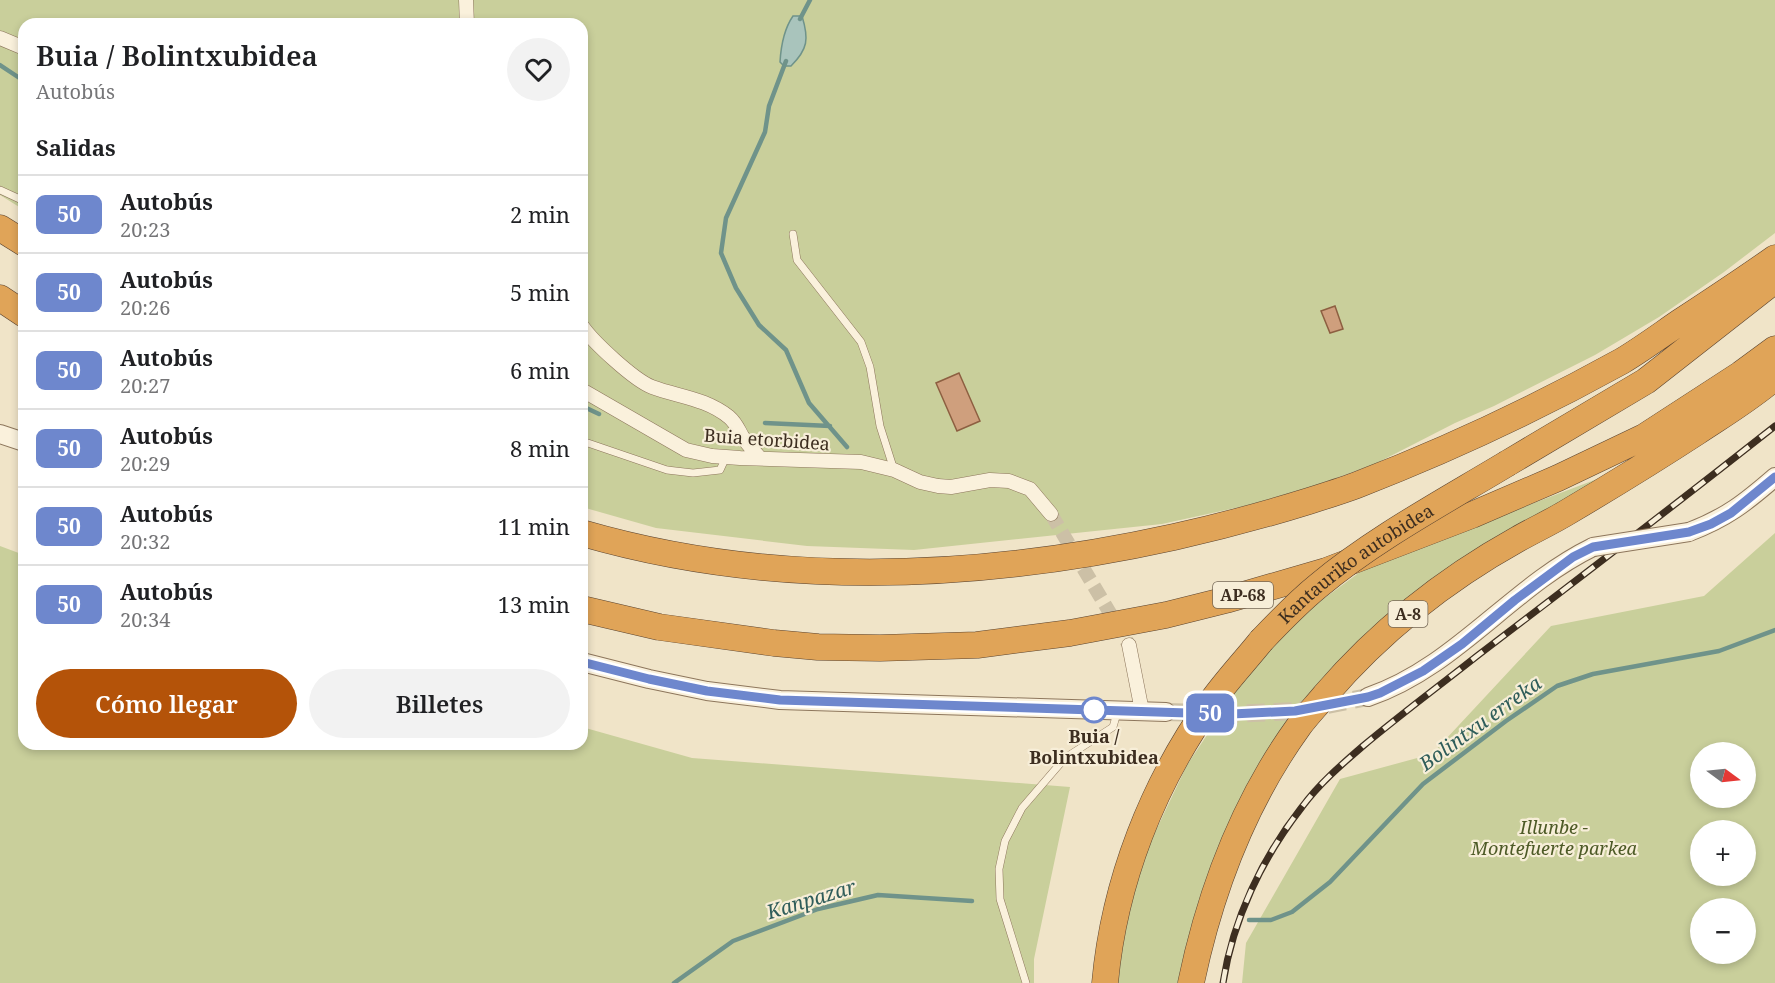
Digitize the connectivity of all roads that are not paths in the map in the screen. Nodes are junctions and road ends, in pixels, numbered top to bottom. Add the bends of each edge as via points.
1 (465, 0) edge
2 (466, 18) edge
3 (0, 38) edge
4 (18, 46) edge
5 (0, 190) edge
6 (18, 198) edge
7 (0, 228) edge
8 (793, 234) dead end
9 (18, 239) edge
10 (1775, 258) edge
11 (1775, 280) edge
12 (0, 298) edge
13 (18, 310) edge
14 (588, 335) edge
15 (1775, 349) edge
16 (1775, 377) edge
17 (588, 393) edge
18 (0, 434) edge
19 (18, 440) edge
20 (588, 443) edge
21 (726, 457) junction
22 (760, 458) junction
23 (894, 470) junction
24 (1775, 477) edge
25 (1052, 514) tunnel mouth
26 (588, 534) edge
27 (588, 610) edge
28 (1129, 645) tunnel mouth
29 (588, 664) edge
30 (1368, 697) tunnel mouth
31 (1118, 711) junction
32 (1142, 711) junction
33 (1166, 712) tunnel mouth
34 (1026, 983) edge
35 (1105, 983) edge
36 (1191, 983) edge

1 - 2 street
3 - 4 street
5 - 6 lane
7 - 9 highway
8 - 23 lane via 797,260 861,342
10 - 26 highway via 1625,359 1479,434 1355,486 1216,528 1062,558 912,572 819,571 736,564
11 - 35 highway, Kantauriko autobidea, bridge via 1646,381 1355,558 1296,605 1261,641 1197,722 1146,817 1123,886
12 - 13 highway
14 - 22 street via 650,386 688,396 730,418
15 - 27 highway, AP-68 via 1644,437 1558,478 1326,571 1166,615 977,645 880,648 774,643 659,627
16 - 36 highway, A-8 via 1652,461 1449,583 1391,627 1338,680 1300,724 1242,825 1214,895
17 - 21 street, Buia etorbidea via 686,450
18 - 19 street
20 - 21 lane via 667,470 693,473 720,470
21 - 22 street, Buia etorbidea
22 - 23 street, Buia etorbidea via 861,462
23 - 25 street, Buia etorbidea via 938,486 1009,481 1030,489
24 - 30 street, bridge via 1711,524 1689,532 1593,547 1573,557 1423,671
28 - 32 street
29 - 31 street via 707,691 780,700
31 - 32 street
31 - 34 lane via 1113,727 1065,758 1022,808 1005,841 999,869 1000,899
32 - 33 street

